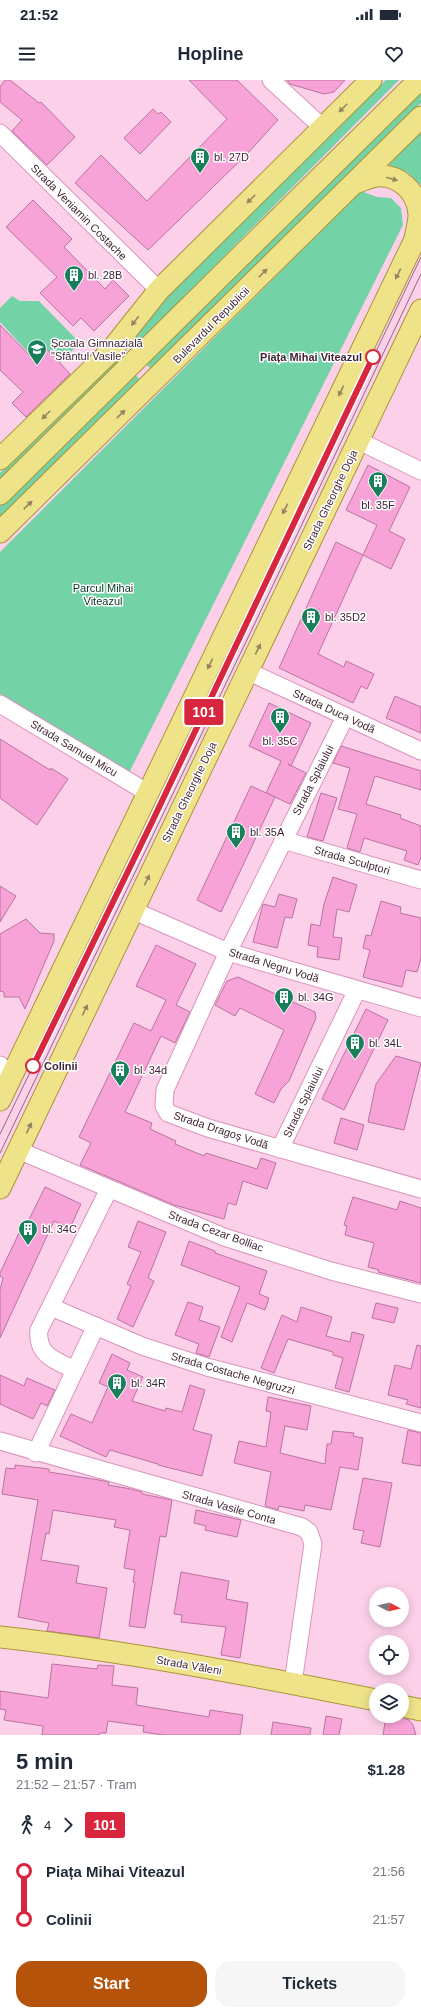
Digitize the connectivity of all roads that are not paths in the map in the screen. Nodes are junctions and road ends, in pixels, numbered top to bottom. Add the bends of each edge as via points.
1 (271, 80) edge
2 (371, 80) edge
3 (418, 80) edge
4 (421, 117) edge
5 (322, 128) junction
6 (0, 133) edge
7 (354, 183) junction
8 (418, 233) edge
9 (159, 290) junction
10 (421, 310) edge
11 (359, 441) junction
12 (0, 459) edge
13 (421, 471) edge
14 (0, 494) edge
15 (0, 532) edge
16 (247, 671) junction
17 (0, 704) edge
18 (345, 717) junction
19 (421, 751) edge
20 (148, 793) junction
21 (283, 840) junction
22 (421, 880) edge
23 (132, 910) junction
24 (228, 952) junction
25 (357, 990) junction
26 (421, 1008) edge
27 (6, 1071) edge
28 (0, 1100) edge
29 (280, 1148) junction
30 (18, 1150) junction
31 (0, 1188) edge
32 (109, 1189) junction
33 (421, 1189) edge
34 (421, 1294) edge
35 (51, 1307) junction
36 (96, 1326) junction
37 (75, 1370) junction
38 (421, 1423) edge
39 (0, 1442) edge
40 (36, 1453) junction
41 (0, 1637) edge
42 (293, 1683) junction
43 (369, 1699) edge

1 - 5 street
2 -> 5 main road
3 - 14 main road
4 - 7 main road, Bulevardul Republicii
5 -> 9 main road
6 - 9 street, Strada Veniamin Costache
7 -> 8 main road via 376,176 393,178 406,185 416,199 419,215
15 -> 7 main road, Bulevardul Republicii
8 -> 20 main road
9 -> 12 main road via 109,353
10 - 11 main road, Strada Gheorghe Doja
11 - 13 street
16 -> 11 main road, Strada Gheorghe Doja
16 - 18 street, Strada Duca Vodă
23 -> 16 main road, Strada Gheorghe Doja
17 - 20 street, Strada Samuel Micu
18 - 19 street, Strada Duca Vodă
18 - 21 street, Strada Splaiului
20 - 27 main road
21 - 22 street, Strada Sculptori
21 - 24 street, Strada Splaiului
23 - 24 street, Strada Negru Vodă
30 -> 23 main road, Strada Gheorghe Doja
24 - 25 street, Strada Negru Vodă
24 - 29 street, Strada Dragoș Vodă via 165,1090 164,1106 168,1113 181,1119
25 - 26 street, Strada Negru Vodă
25 - 29 street, Strada Splaiului
27 - 28 main road
29 - 33 street, Strada Dragoș Vodă
30 - 31 main road, Strada Gheorghe Doja
30 - 32 street, Strada Cezar Bolliac
32 - 34 street, Strada Cezar Bolliac via 224,1237
32 - 35 street
35 - 36 street, Strada Costache Negruzzi
35 - 37 street via 38,1340 44,1352
36 - 37 street
36 - 38 street, Strada Costache Negruzzi via 142,1346 245,1378
37 - 40 street
39 - 40 street, Strada Vasile Conta
40 - 42 street, Strada Vasile Conta via 302,1527 309,1532 313,1544
41 - 42 main road, Strada Văleni via 119,1652
42 - 43 main road, Strada Văleni

